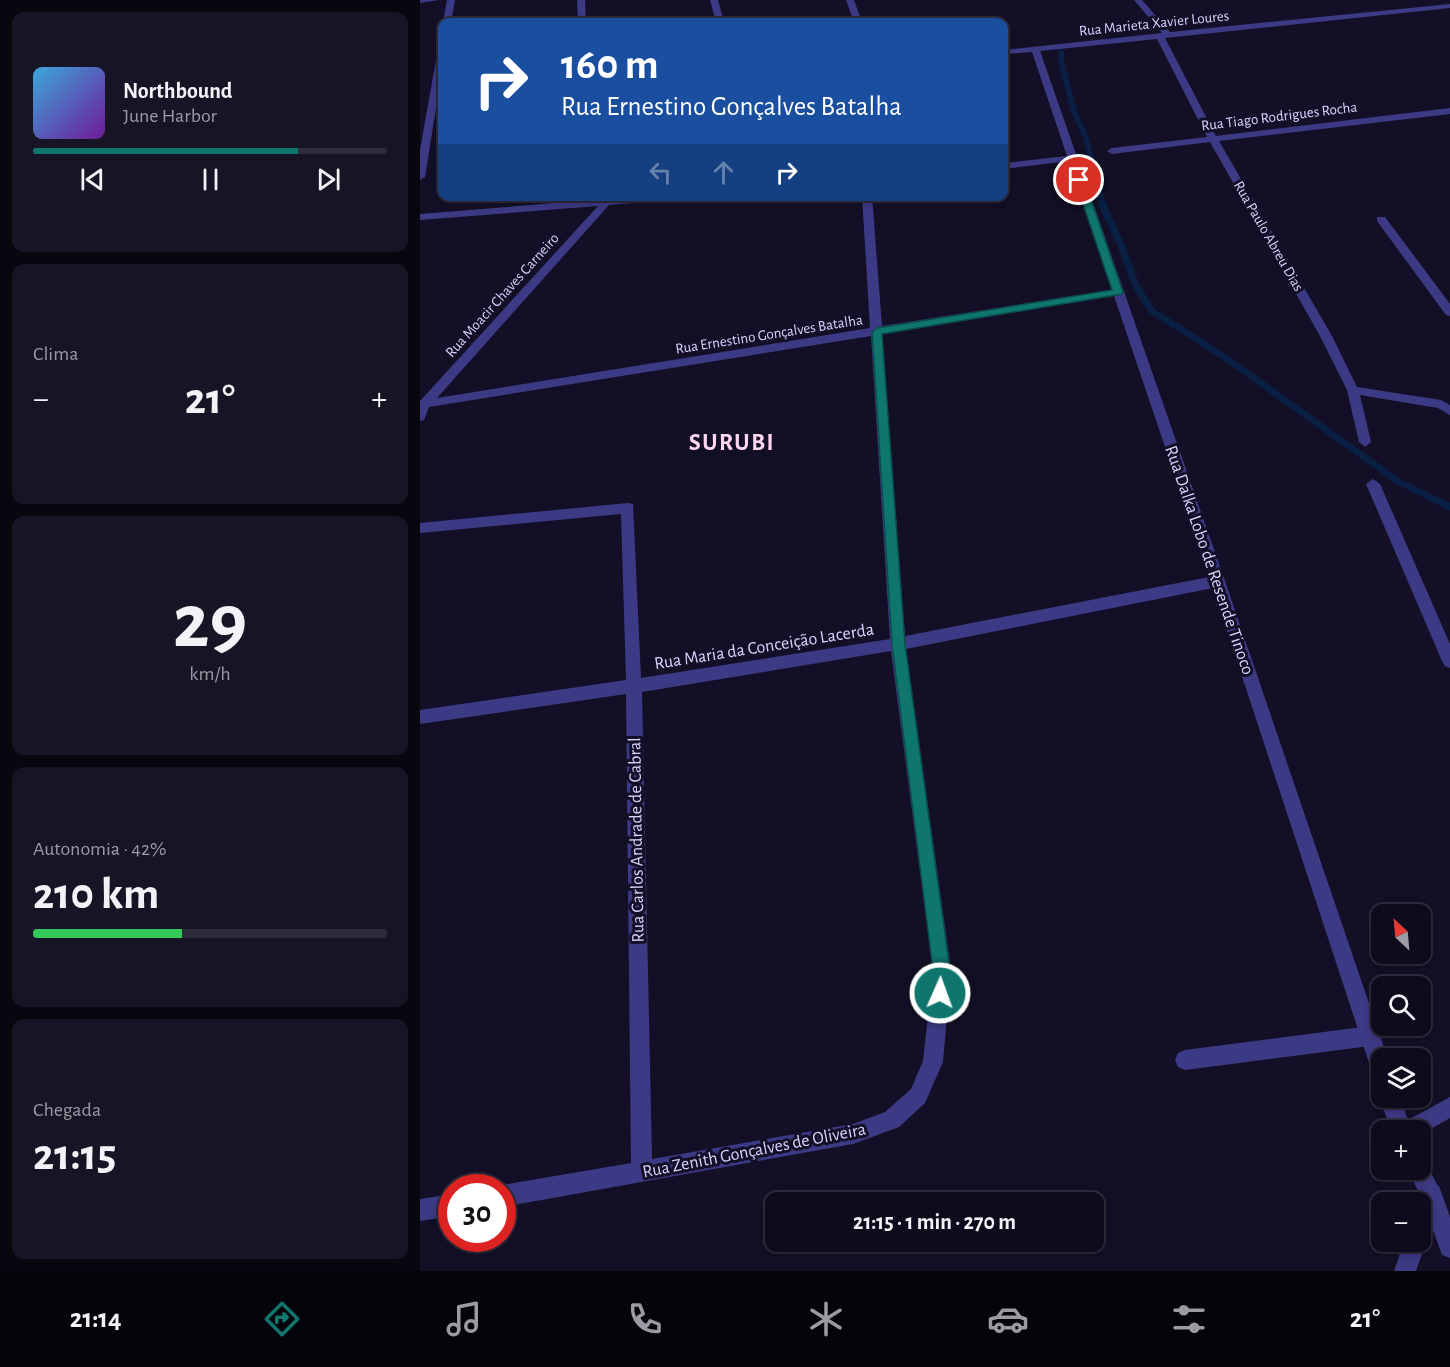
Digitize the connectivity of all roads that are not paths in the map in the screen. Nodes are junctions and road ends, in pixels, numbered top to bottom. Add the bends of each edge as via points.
1 (435, 0) edge
2 (451, 0) edge
3 (581, 0) edge
4 (714, 0) edge
5 (850, 0) edge
6 (1138, 0) edge
7 (420, 1) edge
8 (1450, 6) edge
9 (1374, 7) dead end
10 (1382, 13) junction
11 (448, 18) edge
12 (582, 18) edge
13 (719, 18) edge
14 (857, 18) edge
15 (1163, 35) junction
16 (1035, 49) junction
17 (1008, 52) edge
18 (438, 99) edge
19 (420, 100) edge
20 (1450, 111) edge
21 (1213, 139) junction
22 (1112, 151) dead end
23 (1072, 158) junction
24 (1008, 166) edge
25 (420, 177) edge
26 (575, 201) edge
27 (607, 201) edge
28 (867, 201) edge
29 (420, 217) edge
30 (1382, 219) dead end
31 (1118, 292) junction
32 (1450, 312) edge
33 (877, 332) junction
34 (1353, 390) junction
35 (424, 404) junction
36 (1447, 405) edge
37 (420, 417) edge
38 (1365, 442) dead end
39 (1373, 484) dead end
40 (420, 528) edge
41 (1218, 581) junction
42 (898, 644) junction
43 (1450, 662) edge
44 (634, 687) junction
45 (420, 717) edge
46 (1370, 1036) junction
47 (1374, 1048) edge
48 (1185, 1060) dead end
49 (1450, 1107) edge
50 (1427, 1120) edge
51 (642, 1173) junction
52 (516, 1194) edge
53 (1431, 1194) edge
54 (438, 1207) edge
55 (420, 1210) edge
56 (1450, 1246) edge
57 (1412, 1252) edge
58 (1405, 1271) edge

1 - 7 street
2 - 11 street
3 - 12 street
4 - 13 street
5 - 14 street
6 - 15 street, Rua Paulo Abreu Dias
8 - 10 street, Rua Marieta Xavier Loures
9 - 10 street
10 - 15 street, Rua Marieta Xavier Loures
15 - 16 street, Rua Marieta Xavier Loures
15 - 21 street, Rua Paulo Abreu Dias
16 - 17 street, Rua Marieta Xavier Loures
16 - 23 street, Rua Dalka Lobo de Resende Tinoco
18 - 19 street
18 - 25 street
20 - 21 street, Rua Tiago Rodrigues Rocha
21 - 22 street, Rua Tiago Rodrigues Rocha
21 - 34 street, Rua Paulo Abreu Dias
23 - 24 street
23 - 31 street, Rua Dalka Lobo de Resende Tinoco
26 - 29 street
27 - 35 street, Rua Moacir Chaves Carneiro
28 - 33 street, Rua Zenith Gonçalves de Oliveira
30 - 32 street
31 - 33 street, Rua Ernestino Gonçalves Batalha
31 - 41 street, Rua Dalka Lobo de Resende Tinoco
33 - 35 street, Rua Ernestino Gonçalves Batalha
33 - 42 street, Rua Zenith Gonçalves de Oliveira
34 - 36 street
34 - 38 street, Rua Paulo Abreu Dias
35 - 37 street, Rua Moacir Chaves Carneiro
39 - 43 street
40 - 44 street, Rua Carlos Andrade de Cabral via 628,508
41 - 42 street, Rua Maria da Conceição Lacerda
41 - 46 street, Rua Dalka Lobo de Resende Tinoco
42 - 44 street, Rua Maria da Conceição Lacerda
42 - 51 street, Rua Zenith Gonçalves de Oliveira via 942,970 933,1062 918,1096 892,1120 853,1134
44 - 45 street, Rua Maria da Conceição Lacerda
44 - 51 street, Rua Carlos Andrade de Cabral
46 - 47 street, Rua Dalka Lobo de Resende Tinoco
46 - 48 street
49 - 50 street
51 - 52 street, Rua Zenith Gonçalves de Oliveira
53 - 56 street
54 - 55 street
57 - 58 street

